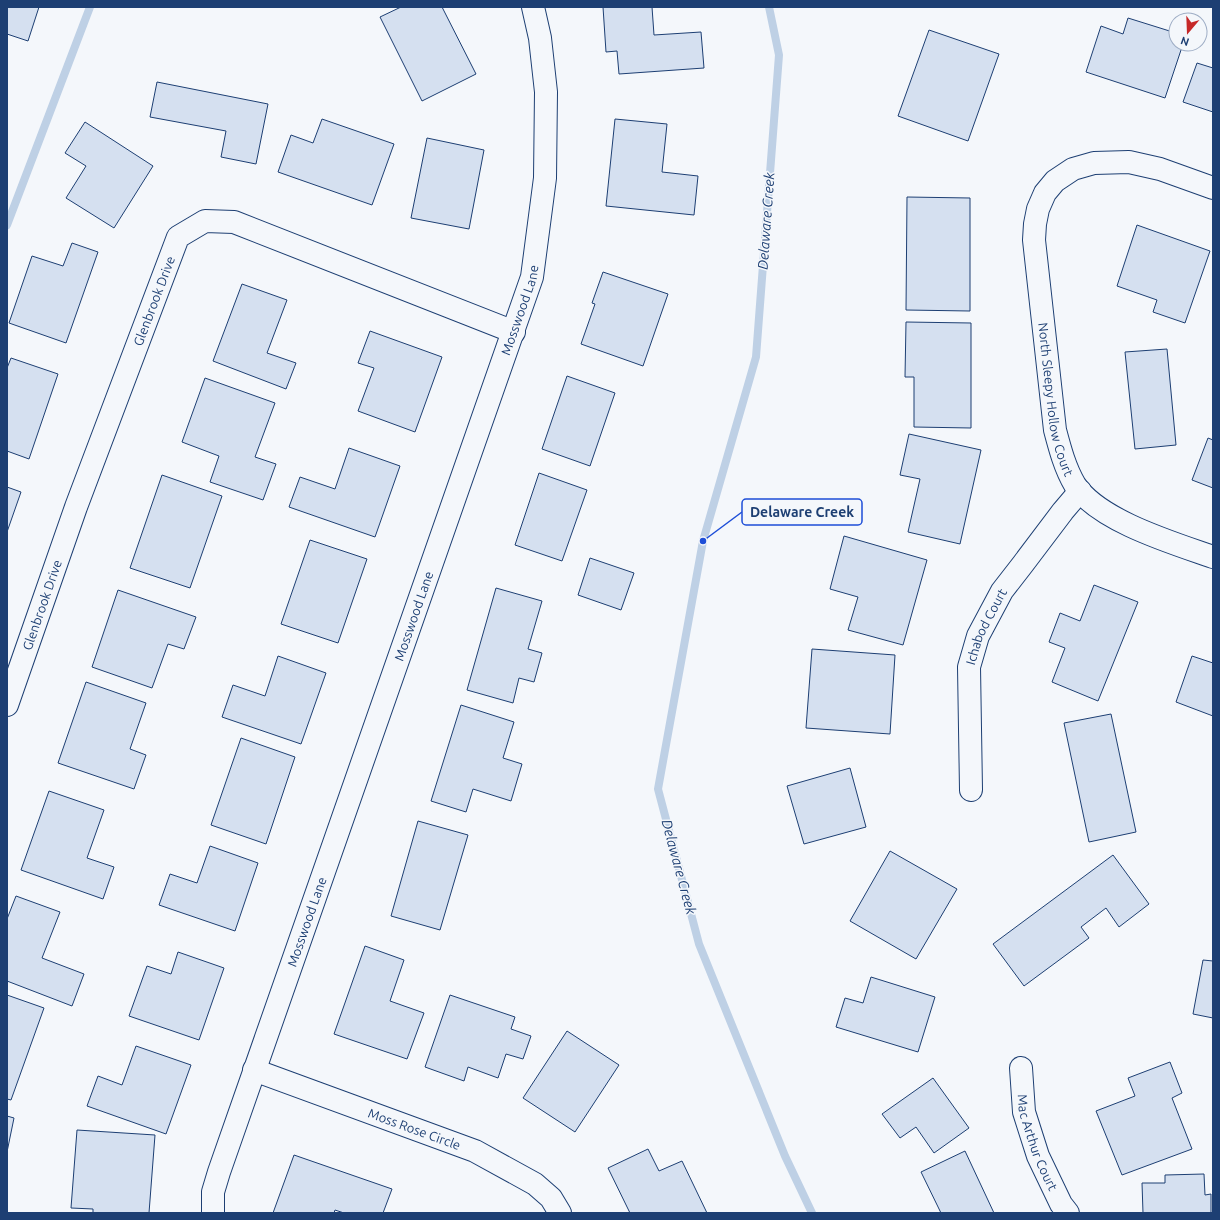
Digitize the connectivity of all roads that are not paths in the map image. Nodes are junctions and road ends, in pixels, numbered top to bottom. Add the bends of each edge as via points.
1 (533, 7) edge
2 (1213, 188) edge
3 (514, 332) junction
4 (1080, 491) junction
5 (1213, 557) edge
6 (7, 705) edge
7 (971, 790) dead end
8 (1021, 1068) dead end
9 (254, 1070) junction
10 (213, 1213) edge
11 (560, 1213) edge
12 (1068, 1213) edge

1 - 3 street, Mosswood Lane via 540,38 546,92 545,178 532,277
2 - 4 street, North Sleepy Hollow Court via 1160,169 1128,162 1094,163 1073,169 1055,181 1045,193 1038,209 1034,240 1055,430 1070,477
3 - 6 street, Glenbrook Drive via 234,222 205,221 178,237 76,507
3 - 9 street, Mosswood Lane
4 - 5 street, North Sleepy Hollow Court via 1101,509 1134,527
4 - 7 street, Ichabod Court via 1002,591 978,636 969,667
8 - 12 street, Mac Arthur Court via 1024,1112 1038,1156 1061,1204
9 - 10 street, Mosswood Lane via 213,1192
9 - 11 street, Moss Rose Circle via 475,1151 535,1184 551,1198

